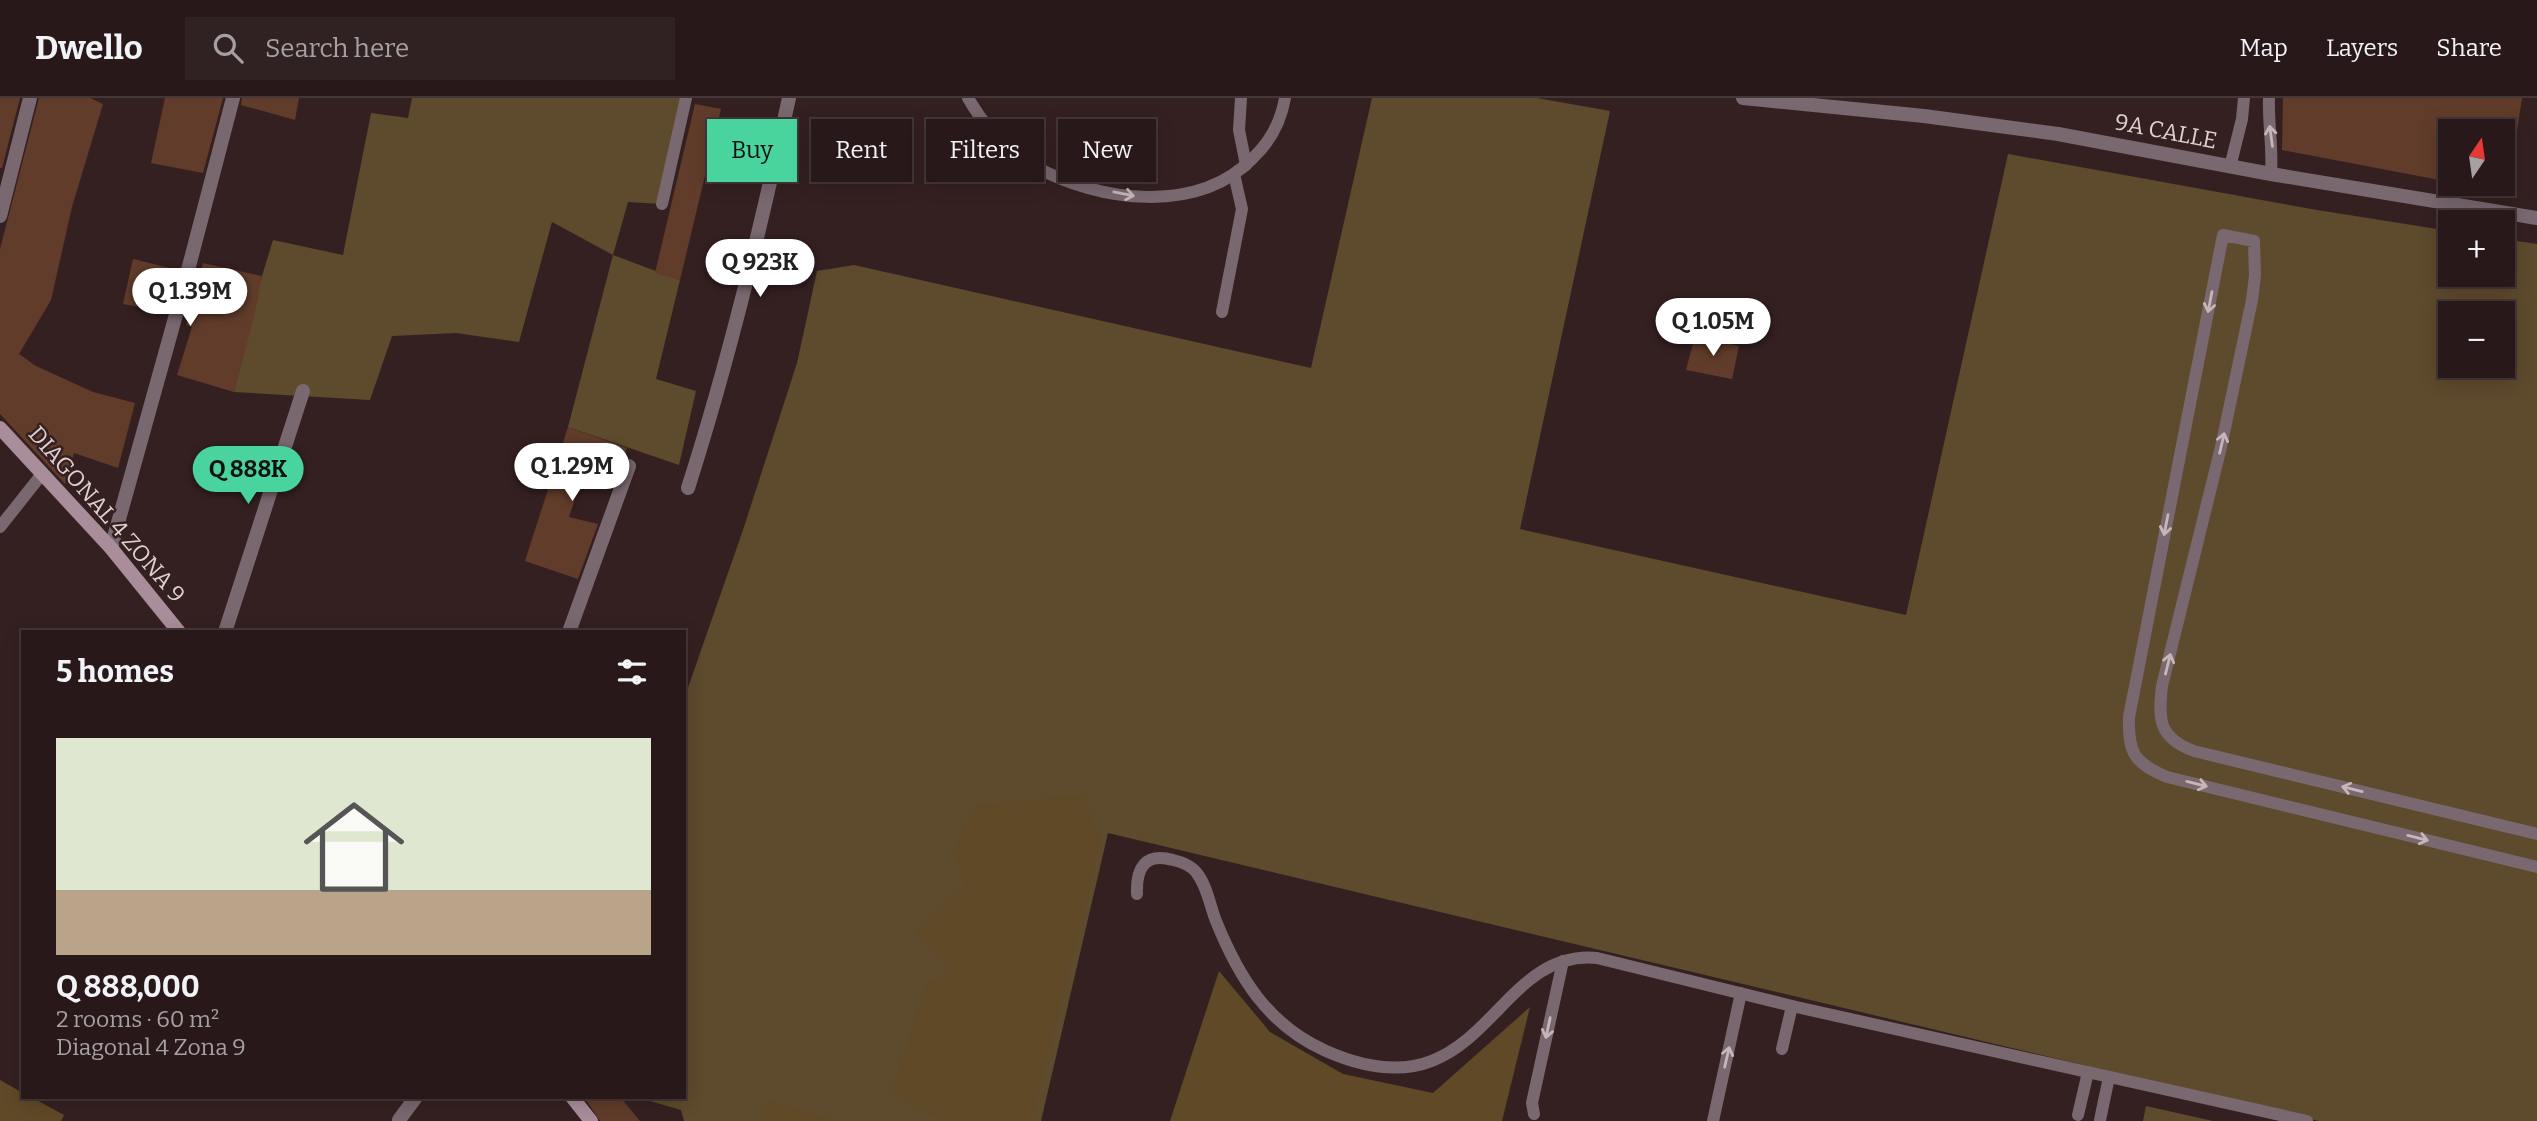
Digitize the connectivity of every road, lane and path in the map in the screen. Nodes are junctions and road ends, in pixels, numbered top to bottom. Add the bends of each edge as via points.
1 (30, 98) edge
2 (233, 98) edge
3 (686, 98) edge
4 (789, 98) edge
5 (968, 98) edge
6 (1241, 98) edge
7 (1284, 98) edge
8 (1743, 98) edge
9 (2244, 98) edge
10 (2269, 98) edge
11 (1246, 165) junction
12 (2230, 167) junction
13 (1234, 174) junction
14 (2271, 174) junction
15 (662, 204) dead end
16 (0, 216) edge
17 (2537, 218) edge
18 (1222, 312) dead end
19 (303, 391) dead end
20 (0, 428) edge
21 (629, 466) dead end
22 (41, 474) junction
23 (688, 488) dead end
24 (0, 527) edge
25 (111, 548) junction
26 (177, 630) edge
27 (226, 630) edge
28 (570, 630) edge
29 (2537, 834) edge
30 (2537, 867) edge
31 (1137, 894) dead end
32 (1563, 961) junction
33 (1741, 993) junction
34 (1792, 1006) junction
35 (1782, 1048) dead end
36 (2088, 1072) junction
37 (2109, 1077) junction
38 (415, 1099) edge
39 (574, 1099) edge
40 (1534, 1114) dead end
41 (2078, 1115) dead end
42 (399, 1120) edge
43 (2100, 1120) edge
44 (591, 1121) edge
45 (1713, 1121) edge
46 (2307, 1121) edge

1 - 16 street
2 - 25 street
3 - 15 lane
4 - 23 street via 729,353
5 -> 13 lane via 1004,144 1032,164 1097,189 1133,197 1163,197 1195,192
6 - 11 lane via 1239,130
7 - 11 lane via 1274,132
8 - 12 street, 9A CALLE via 2058,134
9 - 12 lane
14 -> 10 lane
11 - 13 lane
12 - 14 street, 9A CALLE
13 - 18 lane via 1242,209
14 - 17 street, 9A CALLE
19 - 27 street
20 - 22 main road, DIAGONAL 4 ZONA 9
21 - 28 street
22 - 24 lane
22 - 25 main road, DIAGONAL 4 ZONA 9
25 - 26 main road, DIAGONAL 4 ZONA 9
29 -> 30 lane via 2194,751 2172,741 2165,731 2162,686 2221,447 2255,276 2254,241 2223,235 2129,717 2135,758 2167,777
31 - 32 lane via 1138,874 1150,859 1184,863 1203,886 1226,947 1254,995 1274,1017 1299,1037 1352,1062 1382,1069 1433,1063 1474,1037 1544,970
32 - 33 lane via 1579,956 1597,958
32 -> 40 lane via 1532,1103
33 - 34 lane
45 -> 33 lane
34 - 35 lane
34 - 36 lane
36 - 37 lane
36 - 41 lane
37 - 43 lane
37 - 46 lane
38 - 42 street
39 - 44 main road

